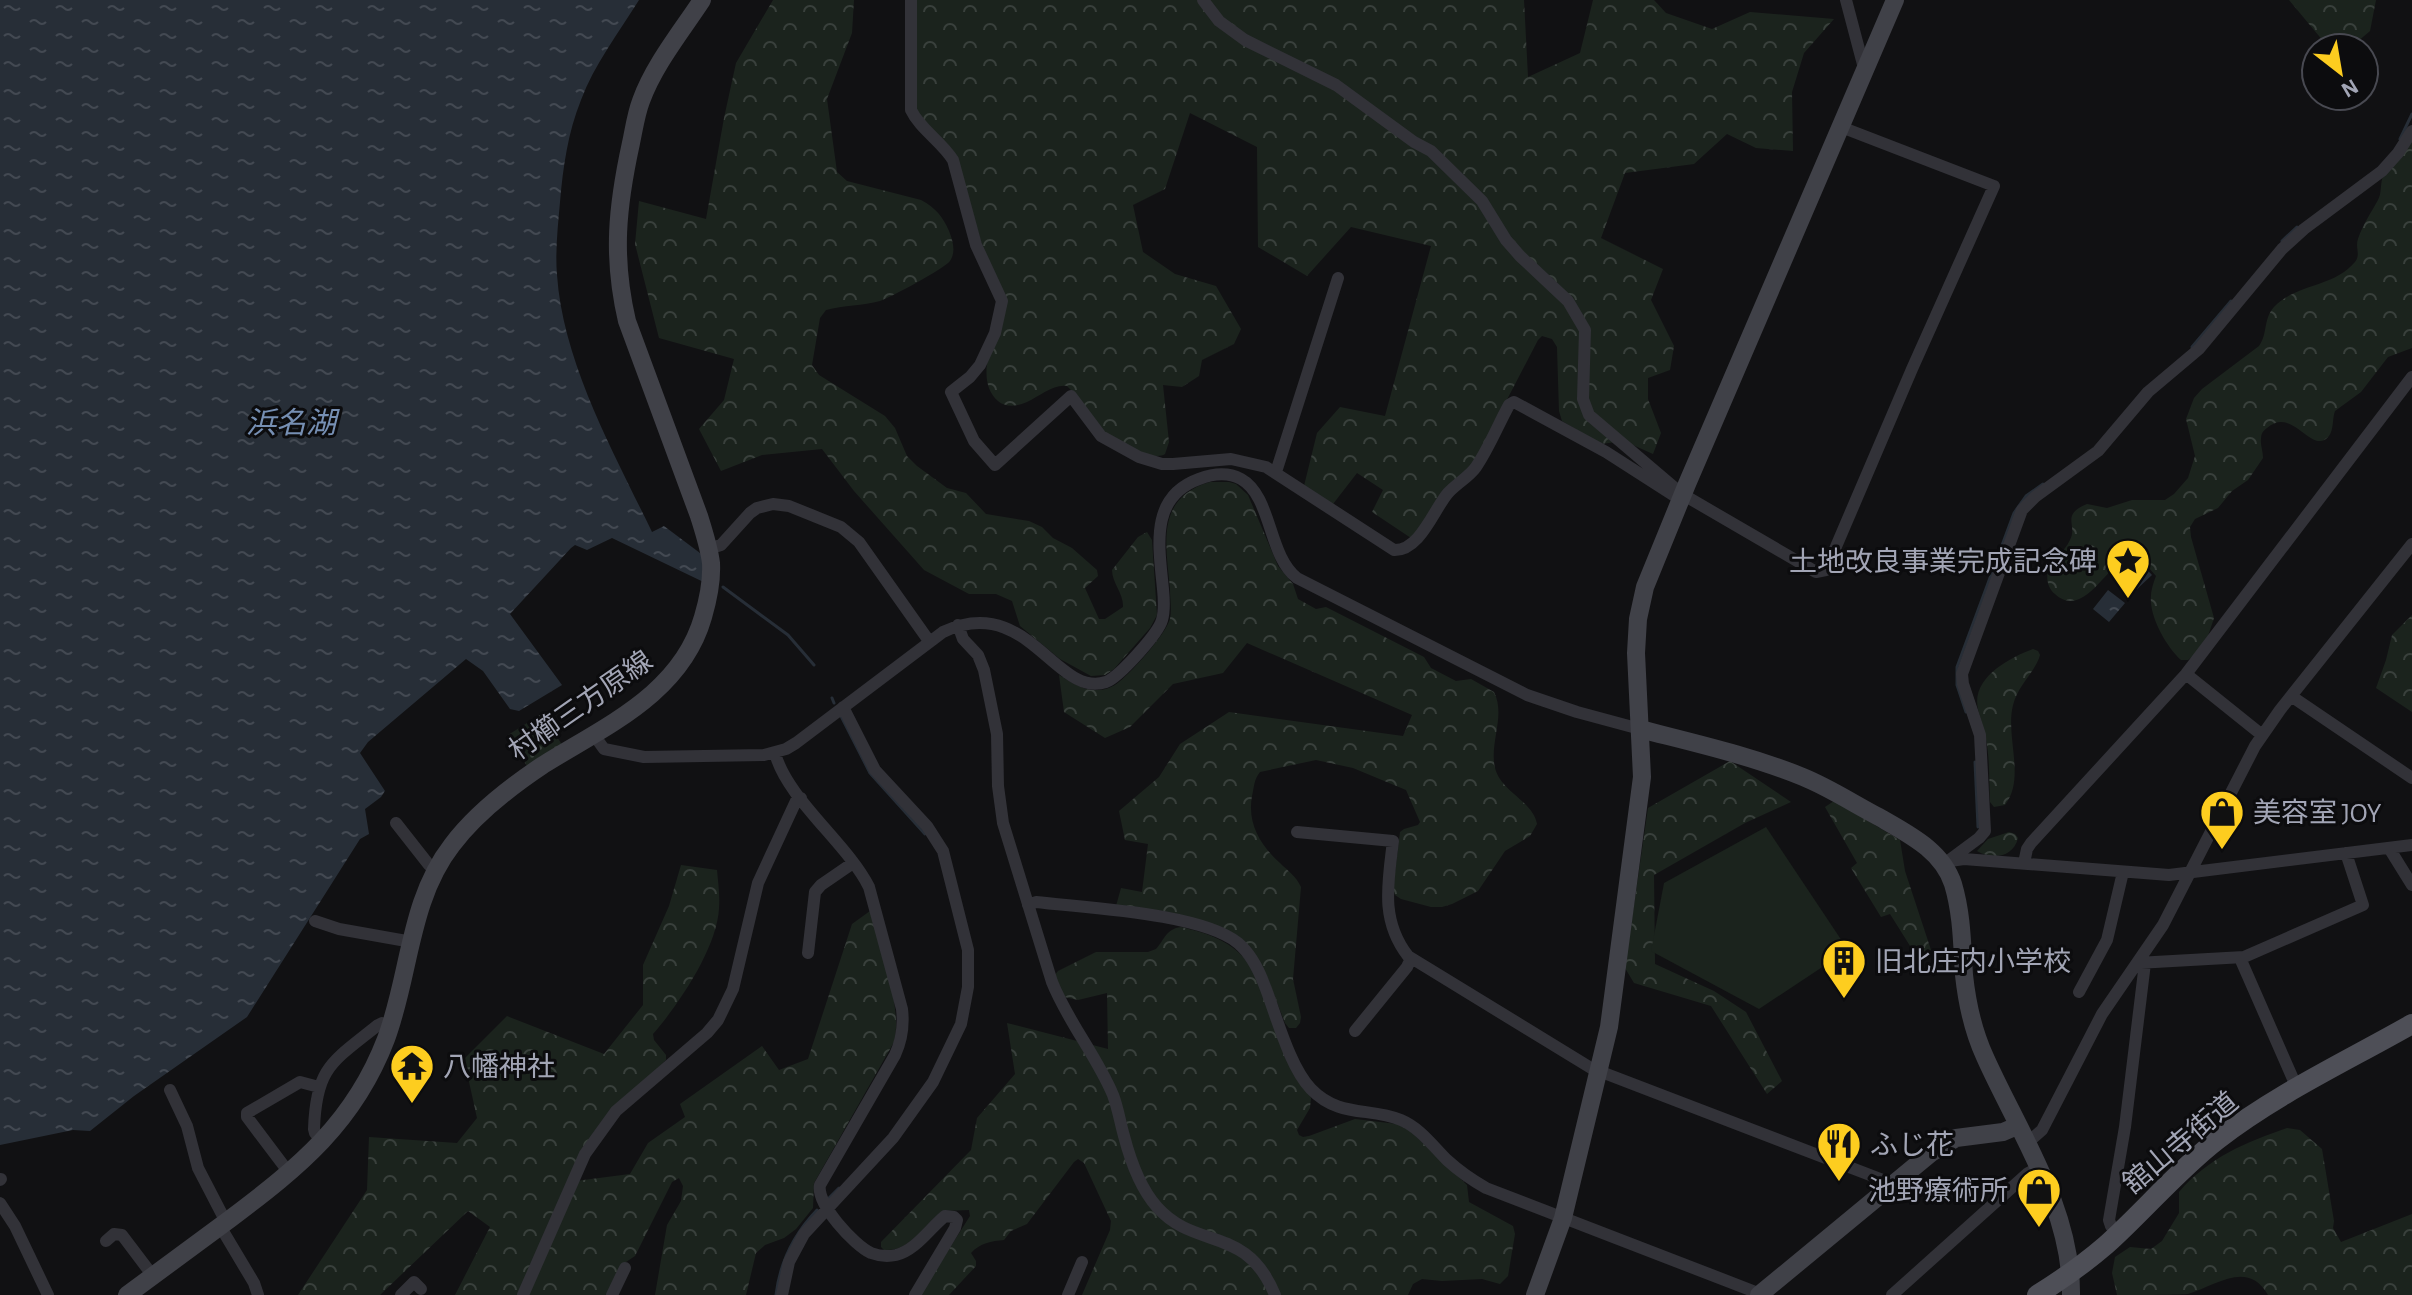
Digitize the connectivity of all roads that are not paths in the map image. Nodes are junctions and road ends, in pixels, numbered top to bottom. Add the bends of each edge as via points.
1 (702, 0) edge
2 (911, 0) edge
3 (1203, 0) edge
4 (1846, 0) edge
5 (1895, 0) edge
6 (1865, 72) junction
7 (1841, 127) junction
8 (2412, 131) edge
9 (1338, 278) dead end
10 (2412, 377) edge
11 (1243, 460) junction
12 (1276, 472) junction
13 (1239, 478) junction
14 (1682, 494) junction
15 (2412, 544) edge
16 (708, 549) junction
17 (958, 625) junction
18 (929, 641) junction
19 (2186, 674) junction
20 (2291, 696) junction
21 (843, 707) junction
22 (1640, 729) junction
23 (594, 735) junction
24 (2262, 735) junction
25 (775, 753) junction
26 (2412, 778) edge
27 (801, 798) junction
28 (396, 823) dead end
29 (1297, 832) dead end
30 (2412, 845) edge
31 (2389, 848) junction
32 (2346, 853) junction
33 (853, 863) junction
34 (2024, 863) junction
35 (1944, 864) junction
36 (436, 869) junction
37 (2123, 872) junction
38 (2190, 873) junction
39 (2412, 885) edge
40 (1028, 905) junction
41 (315, 921) dead end
42 (412, 942) junction
43 (808, 953) dead end
44 (1411, 958) junction
45 (2240, 958) junction
46 (2141, 963) junction
47 (2079, 992) dead end
48 (2412, 1024) edge
49 (391, 1025) junction
50 (1355, 1031) dead end
51 (1598, 1071) junction
52 (319, 1087) junction
53 (2297, 1088) junction
54 (170, 1090) dead end
55 (2017, 1126) junction
56 (323, 1142) junction
57 (2026, 1144) junction
58 (2038, 1168) junction
59 (290, 1174) junction
60 (1889, 1186) junction
61 (0, 1203) edge
62 (826, 1209) junction
63 (1563, 1218) junction
64 (223, 1224) junction
65 (2118, 1234) junction
66 (106, 1241) dead end
67 (1082, 1262) dead end
68 (625, 1268) dead end
69 (2071, 1274) junction
70 (153, 1276) junction
71 (421, 1289) dead end
72 (48, 1295) edge
73 (127, 1295) edge
74 (258, 1295) edge
75 (401, 1295) edge
76 (523, 1295) edge
77 (612, 1295) edge
78 (782, 1295) edge
79 (915, 1295) edge
80 (1068, 1295) edge
81 (1275, 1295) edge
82 (1535, 1295) edge
83 (1758, 1295) edge
84 (1892, 1295) edge
85 (2037, 1295) edge
86 (2071, 1295) edge

1 - 16 street, 村櫛三方原線 via 640,102 616,259 627,321
2 - 11 street via 911,110 953,160 981,257 1002,301 980,365 951,392 974,441 995,465 1071,396 1101,436 1150,461
3 - 14 street via 1245,40 1336,85 1455,173 1482,201 1506,240 1578,315 1585,330 1583,399 1589,415
4 - 6 street
5 - 6 street
6 - 7 street
7 - 14 street
7 - 14 street via 1994,186 1826,570 1816,572
8 - 35 street via 2382,171 2282,249 2199,349 2148,392 2098,451 2022,510 1962,674 1981,742 1985,831
9 - 12 street
10 - 19 street
11 - 12 street
11 - 13 street
12 - 14 street via 1399,551 1474,470 1514,402 1673,495
13 - 17 street via 1198,479 1172,499 1159,530 1161,625 1108,681 1083,681 1005,627
13 - 22 street via 1254,491 1284,563 1297,578 1527,695
14 - 22 street via 1640,608
15 - 20 street
16 - 18 street via 721,545 757,508 773,504 841,527 859,542
16 - 23 street, 村櫛三方原線 via 710,581 697,636 675,673
17 - 18 street
17 - 40 street via 984,670 997,734 1003,823
18 - 21 street
19 - 24 street
19 - 34 street via 2031,843
20 - 24 street
20 - 26 street
21 - 25 street
21 - 62 street via 875,770 943,851 965,931 969,968 961,1024 933,1082 893,1138
22 - 35 street via 1807,779 1907,833
22 - 51 street via 1641,788 1609,1027
23 - 25 street via 604,749 644,757
23 - 36 street, 村櫛三方原線 via 496,800 458,837
24 - 38 street
25 - 27 street
27 - 33 street
27 - 76 street via 758,883 723,1013 616,1111 594,1139
28 - 36 street
29 - 44 street via 1393,841 1386,899 1395,935
30 - 31 street
31 - 32 street
31 - 39 street
32 - 38 street
32 - 45 street via 2363,905
33 - 43 street via 815,891
33 - 62 street via 872,896 902,1009 903,1033 820,1185
34 - 35 street via 1964,859
34 - 37 street
35 - 55 street via 1957,899 1972,1022
36 - 42 street, 村櫛三方原線
37 - 38 street
37 - 47 street via 2107,940
38 - 46 street
40 - 63 street via 1151,916 1224,934 1255,963 1297,1070 1321,1098 1343,1109 1412,1126 1472,1180
40 - 81 street via 1056,994 1112,1093 1130,1154 1155,1205 1178,1224 1247,1254
41 - 42 street
42 - 49 street, 村櫛三方原線
44 - 50 street
44 - 51 street
45 - 46 street
45 - 53 street
46 - 57 street via 2102,1014 2042,1130
46 - 65 street via 2127,1113 2109,1220
48 - 53 main road, 舘山寺街道
49 - 52 street via 378,1025 342,1054
49 - 56 street, 村櫛三方原線 via 362,1088
51 - 60 street
51 - 63 street
52 - 56 street via 314,1129
52 - 59 street via 300,1082 247,1113
53 - 65 main road, 舘山寺街道 via 2218,1139
54 - 64 street
55 - 57 street
55 - 60 street via 1949,1141
56 - 59 street, 村櫛三方原線
57 - 58 street
58 - 69 street via 2061,1224
58 - 84 street
59 - 64 street, 村櫛三方原線
60 - 83 street
61 - 72 street
62 - 78 street via 796,1248
62 - 79 street via 864,1249 881,1256 907,1251 945,1216 954,1217 955,1228
63 - 82 street
63 - 83 street
64 - 70 street, 村櫛三方原線
64 - 74 street
65 - 69 main road, 舘山寺街道
66 - 70 street via 122,1235
67 - 80 street
68 - 77 street
69 - 85 main road, 舘山寺街道
69 - 86 street
70 - 73 street, 村櫛三方原線
71 - 75 street via 414,1282

